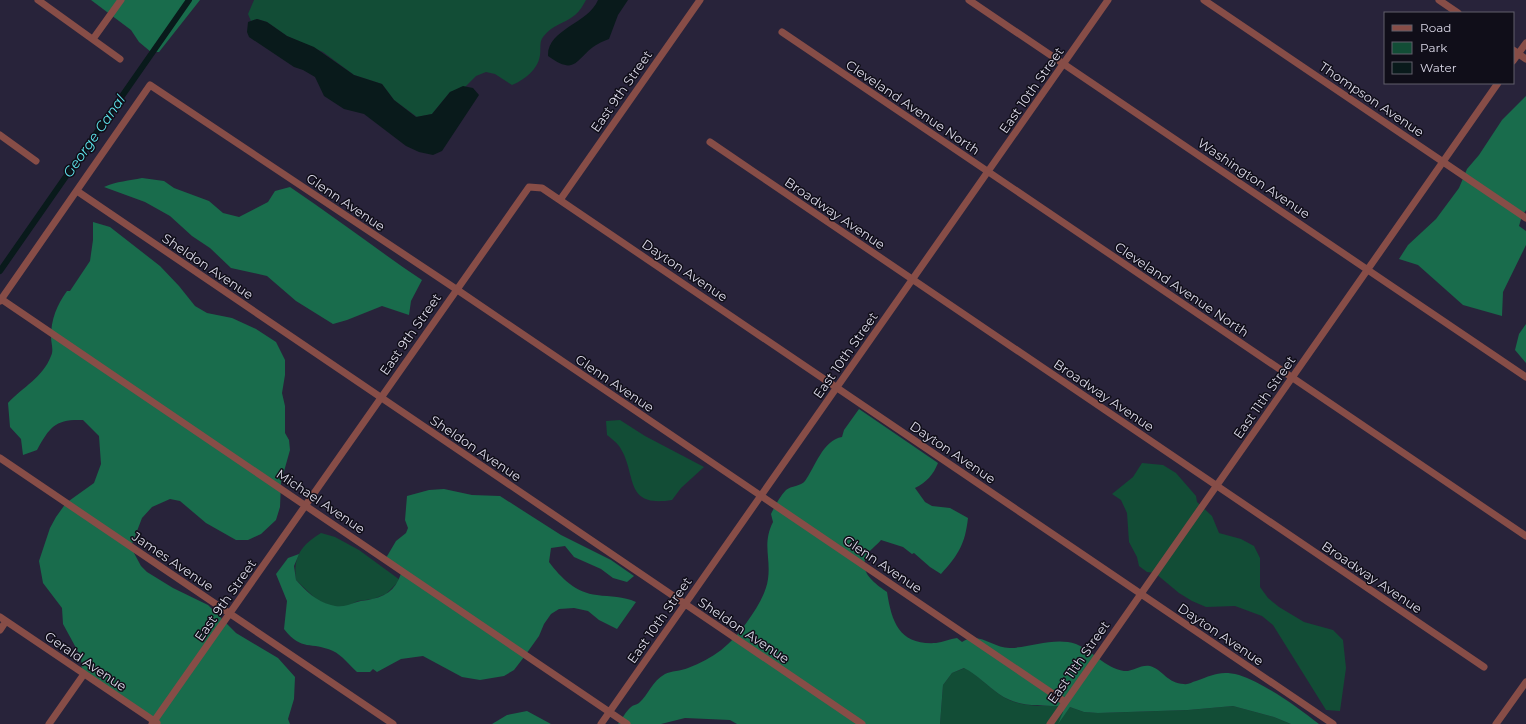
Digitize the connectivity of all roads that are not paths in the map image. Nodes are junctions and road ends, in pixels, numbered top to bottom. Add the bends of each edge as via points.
1 (38, 0) edge
2 (121, 0) edge
3 (700, 0) edge
4 (969, 0) edge
5 (1108, 0) edge
6 (1204, 0) edge
7 (1439, 0) edge
8 (1457, 12) edge
9 (782, 32) dead end
10 (93, 39) junction
11 (1526, 43) edge
12 (1516, 51) edge
13 (120, 59) dead end
14 (1526, 59) edge
15 (1063, 64) junction
16 (1497, 84) edge
17 (0, 135) edge
18 (710, 142) dead end
19 (36, 161) dead end
20 (1443, 162) junction
21 (988, 172) junction
22 (77, 191) junction
23 (560, 200) junction
24 (1526, 218) edge
25 (1368, 269) junction
26 (912, 280) junction
27 (456, 289) junction
28 (1, 300) edge
29 (1526, 377) edge
30 (1292, 378) junction
31 (837, 388) junction
32 (381, 397) junction
33 (0, 458) edge
34 (1216, 486) junction
35 (761, 496) junction
36 (305, 505) junction
37 (1526, 536) edge
38 (1141, 594) junction
39 (685, 604) junction
40 (229, 613) junction
41 (3, 619) edge
42 (0, 630) edge
43 (1484, 667) dead end
44 (84, 674) junction
45 (1526, 682) edge
46 (1065, 702) junction
47 (610, 712) junction
48 (155, 723) edge
49 (49, 724) edge
50 (393, 724) edge
51 (601, 724) edge
52 (627, 724) edge
53 (862, 724) edge
54 (1050, 724) edge
55 (1333, 724) edge
56 (1496, 724) edge

1 - 10 street
2 - 10 street
3 - 23 street, East 9th Street
4 - 15 street, Washington Avenue
5 - 15 street, East 10th Street
6 - 20 street, Thompson Avenue
7 - 8 street
9 - 21 street, Cleveland Avenue North
10 - 13 street
11 - 12 street
12 - 14 street
15 - 21 street, East 10th Street
15 - 25 street, Washington Avenue
16 - 20 street, East 11th Street
17 - 19 street
18 - 26 street, Broadway Avenue
20 - 24 street, Thompson Avenue
20 - 25 street, East 11th Street
21 - 26 street, East 10th Street
21 - 30 street, Cleveland Avenue North
22 - 27 street, Glenn Avenue via 150,85
22 - 28 street
22 - 32 street, Sheldon Avenue
23 - 27 street, East 9th Street via 542,188 529,187
23 - 31 street, Dayton Avenue
25 - 29 street, Washington Avenue
25 - 30 street, East 11th Street
26 - 31 street, East 10th Street
26 - 34 street, Broadway Avenue
27 - 32 street, East 9th Street
27 - 35 street, Glenn Avenue
28 - 36 street, Michael Avenue
30 - 34 street, East 11th Street
30 - 37 street, Cleveland Avenue North
31 - 35 street, East 10th Street
31 - 38 street, Dayton Avenue
32 - 36 street, East 9th Street
32 - 39 street, Sheldon Avenue
33 - 40 street, James Avenue
34 - 38 street, East 11th Street
34 - 43 street, Broadway Avenue
35 - 39 street, East 10th Street
35 - 46 street, Glenn Avenue
36 - 40 street, East 9th Street
36 - 47 street, Michael Avenue
38 - 46 street, East 11th Street
38 - 55 street, Dayton Avenue
39 - 47 street, East 10th Street
39 - 53 street, Sheldon Avenue
40 - 48 street, East 9th Street
40 - 50 street, James Avenue
41 - 42 street
41 - 44 street, Gerald Avenue
44 - 48 street, Gerald Avenue
44 - 49 street
45 - 56 street
46 - 54 street, East 11th Street
47 - 51 street, East 10th Street
47 - 52 street, Michael Avenue

